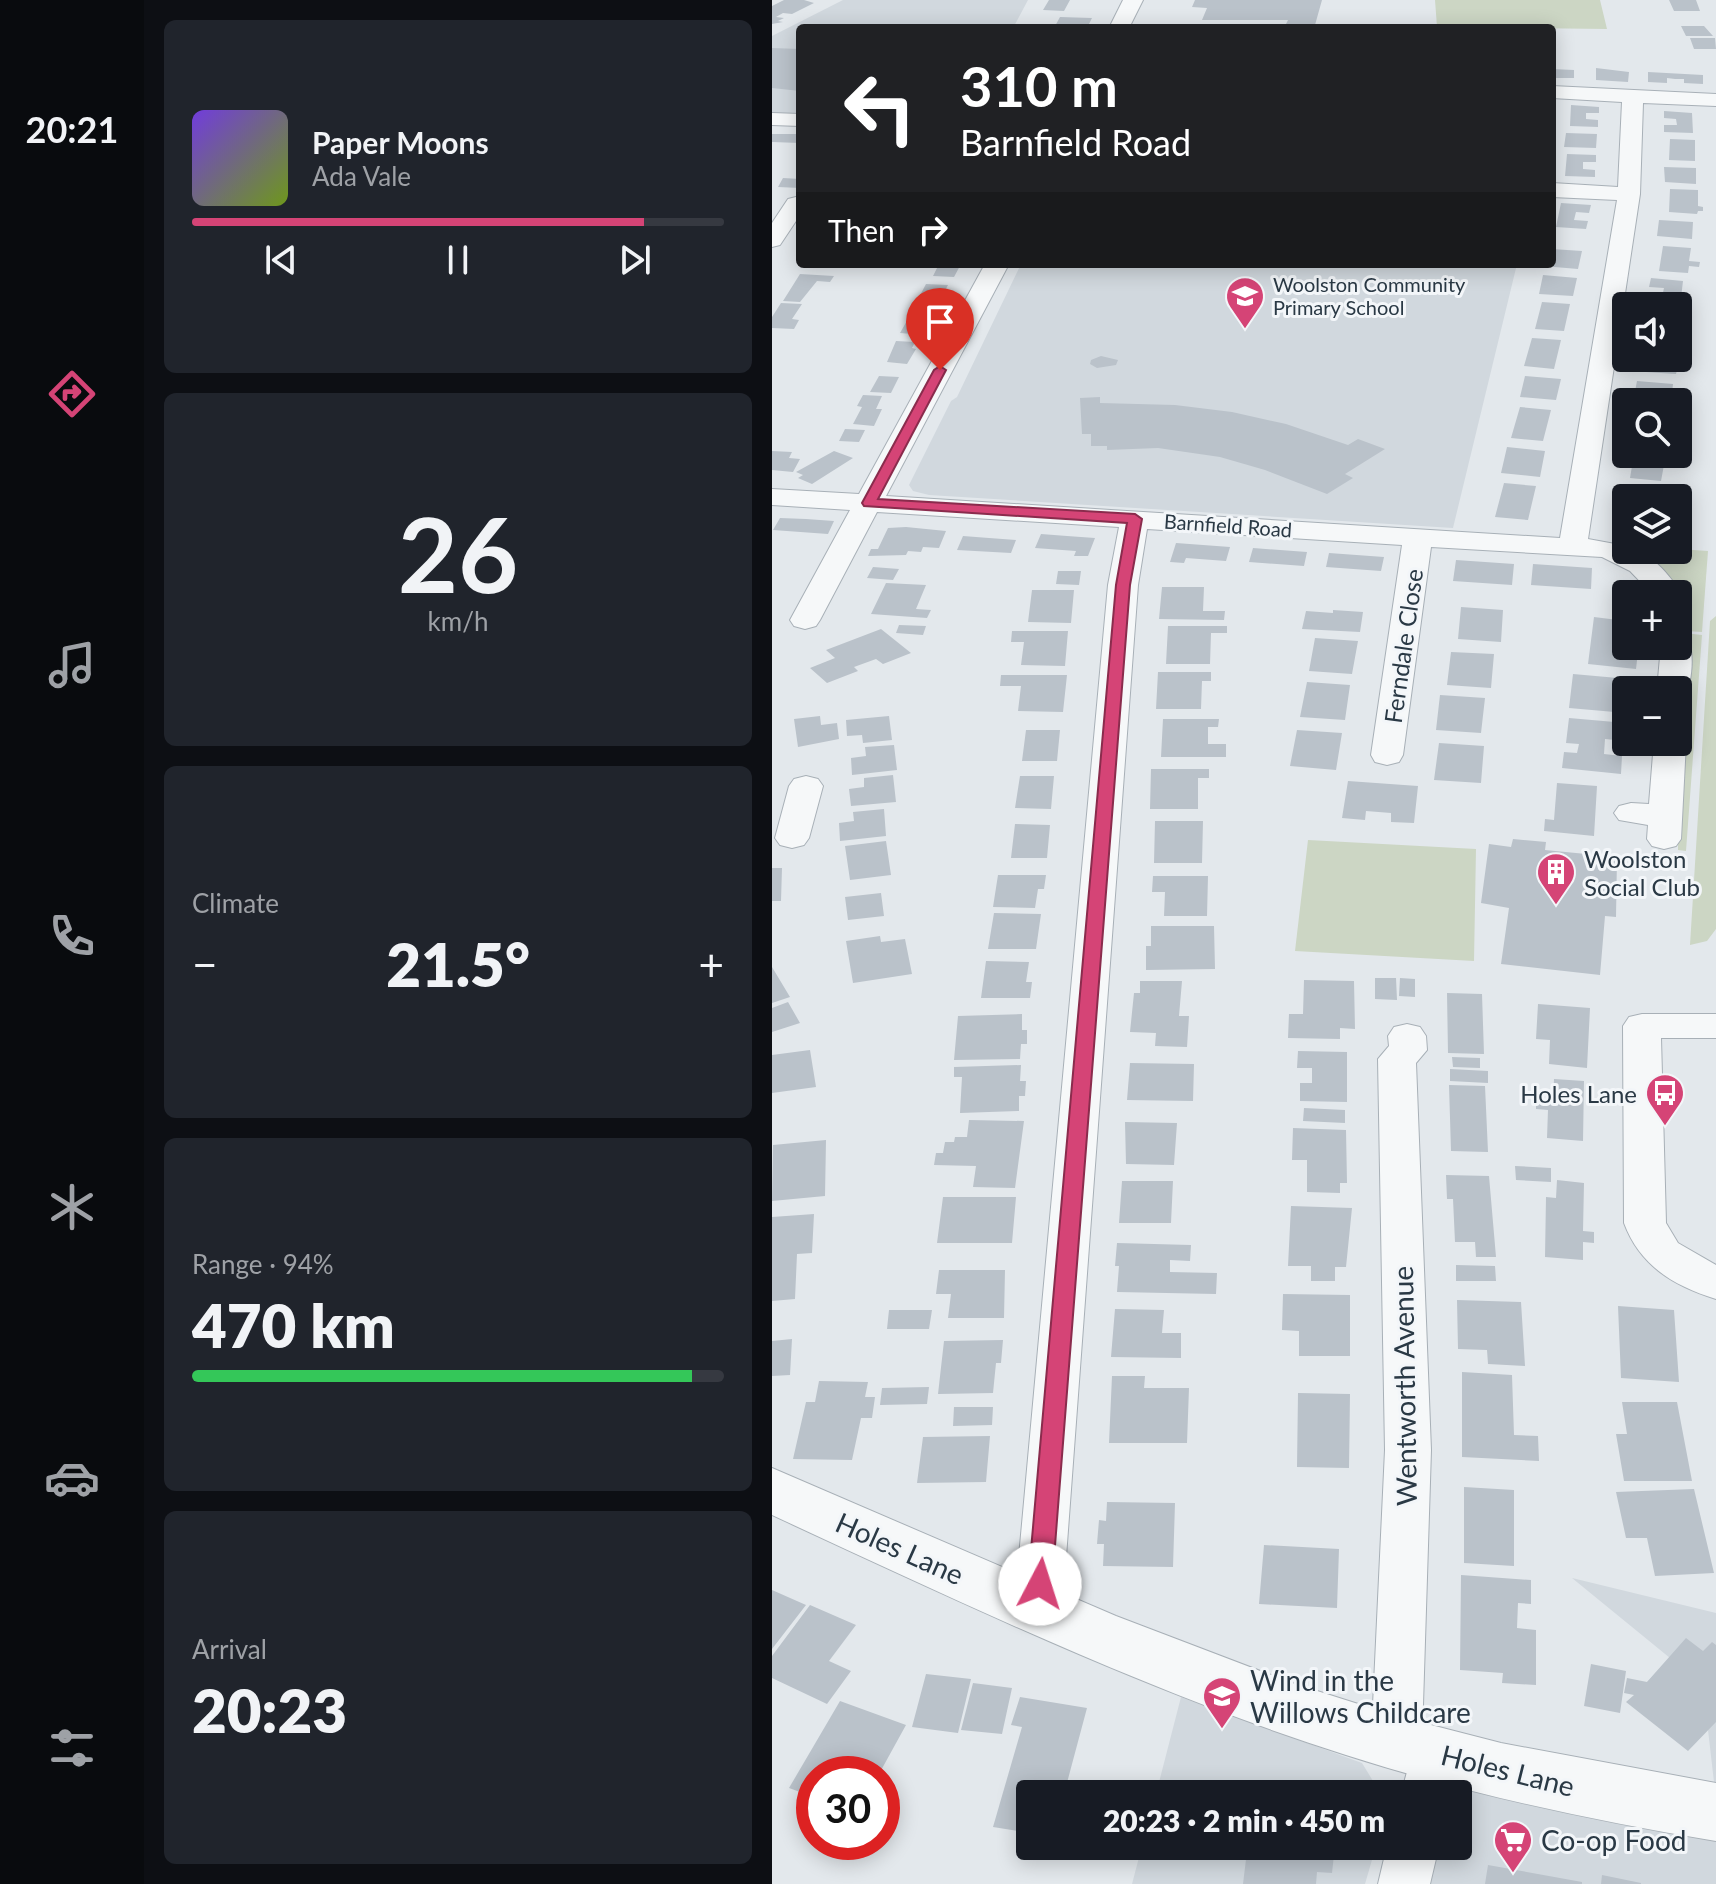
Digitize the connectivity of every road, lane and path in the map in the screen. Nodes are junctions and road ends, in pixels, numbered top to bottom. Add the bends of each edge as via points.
1 (1133, 0) edge
2 (1121, 24) edge
3 (1556, 92) edge
4 (1633, 96) junction
5 (1716, 100) edge
6 (772, 119) edge
7 (796, 120) edge
8 (1556, 190) edge
9 (1629, 194) junction
10 (789, 204) edge
11 (772, 240) edge
12 (995, 268) edge
13 (772, 497) edge
14 (869, 503) junction
15 (1135, 519) junction
16 (1418, 537) junction
17 (1573, 546) junction
18 (1658, 580) edge
19 (805, 620) dead end
20 (1387, 755) dead end
21 (1669, 756) edge
22 (793, 798) edge
23 (1631, 813) dead end
24 (792, 838) dead end
25 (1716, 1026) edge
26 (1407, 1036) dead end
27 (1716, 1283) edge
28 (772, 1490) edge
29 (1038, 1611) junction
30 (1419, 1763) edge
31 (1716, 1812) edge
32 (1410, 1860) edge
33 (1404, 1884) edge

1 - 2 street
3 - 4 street
4 - 5 street
4 - 9 street
6 - 7 street
8 - 9 street
9 - 17 street
10 - 11 street
12 - 14 street
13 - 14 street, Barnfield Road
14 - 15 street, Barnfield Road
14 - 19 street
15 - 16 street, Barnfield Road
15 - 29 street via 1123,585
16 - 17 street, Barnfield Road
16 - 20 street, Ferndale Close
17 - 18 street, Barnfield Road via 1605,549 1635,560
21 - 23 street via 1664,828
22 - 24 street
25 - 27 street via 1642,1026 1648,1237 1674,1263
26 - 30 street, Wentworth Avenue via 1408,1050 1397,1059 1408,1450 1398,1705
28 - 29 street, Holes Lane
29 - 30 street, Holes Lane
30 - 31 street, Holes Lane
32 - 33 street

